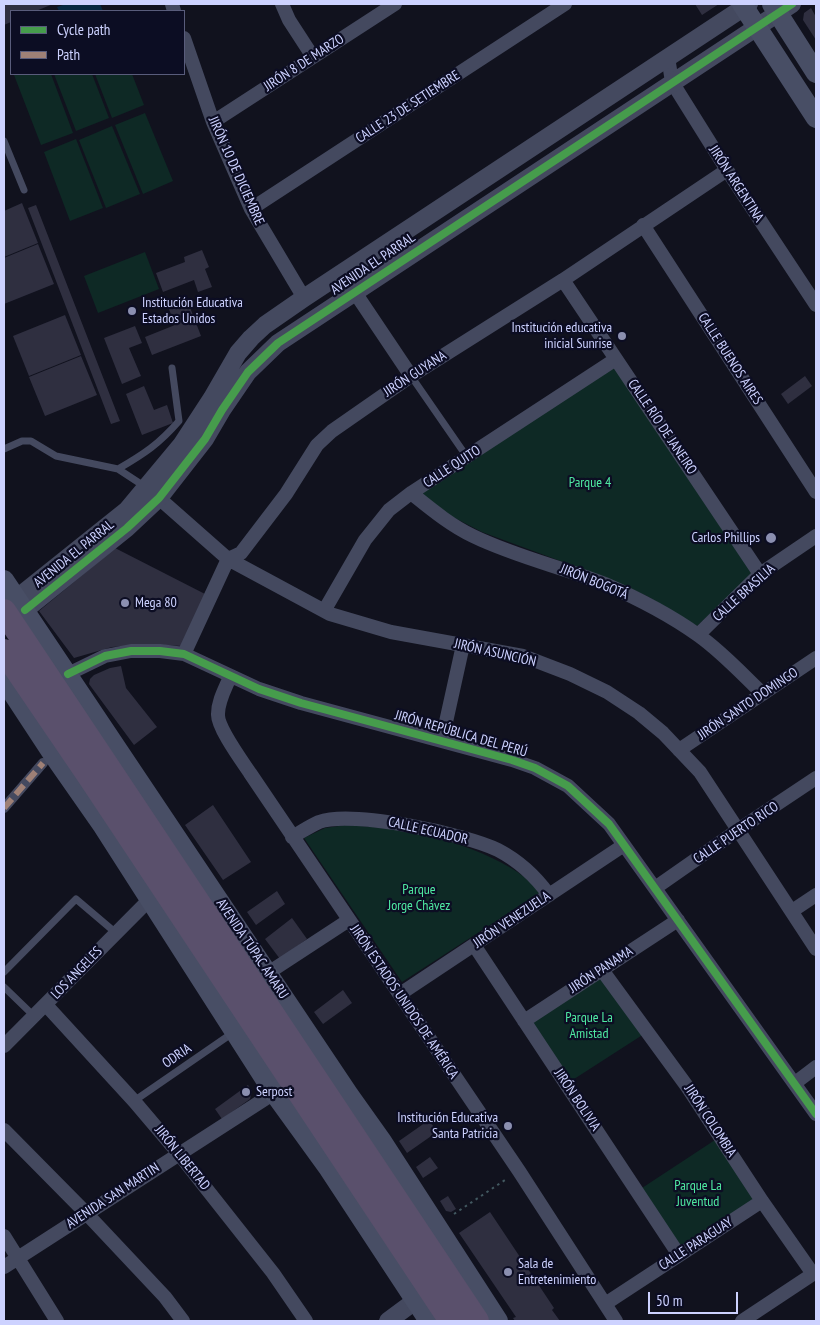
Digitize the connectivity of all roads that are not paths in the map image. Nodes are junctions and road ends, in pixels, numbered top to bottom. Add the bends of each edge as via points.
1 (282, 4) edge
2 (395, 4) edge
3 (565, 4) edge
4 (745, 5) edge
5 (780, 7) edge
6 (757, 27) junction
7 (185, 41) edge
8 (314, 57) junction
9 (668, 57) junction
10 (816, 73) edge
11 (672, 82) junction
12 (816, 118) edge
13 (213, 122) junction
14 (4, 141) edge
15 (727, 170) junction
16 (24, 190) dead end
17 (250, 209) junction
18 (643, 225) junction
19 (563, 280) junction
20 (354, 291) junction
21 (304, 298) junction
22 (816, 305) edge
23 (616, 359) junction
24 (172, 368) dead end
25 (411, 376) junction
26 (4, 449) edge
27 (467, 457) junction
28 (118, 469) junction
29 (816, 492) edge
30 (153, 493) junction
31 (411, 493) junction
32 (816, 536) edge
33 (228, 559) junction
34 (760, 574) junction
35 (4, 580) edge
36 (15, 606) edge
37 (324, 611) junction
38 (698, 635) junction
39 (463, 645) junction
40 (4, 652) edge
41 (184, 654) junction
42 (816, 658) edge
43 (68, 674) junction
44 (230, 677) junction
45 (4, 680) edge
46 (762, 694) junction
47 (442, 740) junction
48 (679, 750) junction
49 (43, 763) dead end
50 (816, 778) edge
51 (4, 808) edge
52 (738, 830) junction
53 (292, 837) junction
54 (624, 845) junction
55 (655, 888) junction
56 (816, 895) edge
57 (549, 896) junction
58 (149, 900) junction
59 (792, 911) junction
60 (350, 920) junction
61 (678, 920) junction
62 (116, 933) junction
63 (474, 945) junction
64 (816, 949) edge
65 (602, 970) junction
66 (4, 972) edge
67 (268, 973) junction
68 (4, 987) edge
69 (400, 994) junction
70 (46, 1005) junction
71 (34, 1016) junction
72 (524, 1021) junction
73 (235, 1032) junction
74 (4, 1046) edge
75 (816, 1067) edge
76 (795, 1083) junction
77 (274, 1093) junction
78 (134, 1101) junction
79 (816, 1114) edge
80 (4, 1130) edge
81 (179, 1154) junction
82 (762, 1201) junction
83 (86, 1213) junction
84 (4, 1236) edge
85 (679, 1255) junction
86 (18, 1258) junction
87 (4, 1267) edge
88 (815, 1273) edge
89 (415, 1301) junction
90 (605, 1304) junction
91 (57, 1321) edge
92 (182, 1321) edge
93 (306, 1321) edge
94 (388, 1321) edge
95 (429, 1321) edge
96 (451, 1321) edge
97 (477, 1321) edge
98 (498, 1321) edge
99 (616, 1321) edge
100 (742, 1321) edge

1 - 8 street
2 - 8 street, JIRÓN 8 DE MARZO
3 - 17 street, CALLE 23 DE SETIEMBRE
4 - 6 main road
4 - 9 street, AVENIDA EL PARRAL
5 - 6 street, AVENIDA EL PARRAL
5 - 10 main road
6 - 11 street, AVENIDA EL PARRAL
6 - 12 main road
7 - 13 street, JIRÓN 10 DE DICIEMBRE
8 - 13 street, JIRÓN 8 DE MARZO
9 - 11 street, JIRÓN ARGENTINA
9 - 21 street, AVENIDA EL PARRAL
11 - 15 street, JIRÓN ARGENTINA
11 - 20 street, AVENIDA EL PARRAL
13 - 17 street, JIRÓN 10 DE DICIEMBRE
14 - 16 lane
15 - 18 street, JIRÓN GUYANA
15 - 22 street, JIRÓN ARGENTINA
17 - 21 street, JIRÓN 10 DE DICIEMBRE
18 - 19 street, JIRÓN GUYANA
18 - 29 street, CALLE BUENOS AIRES
19 - 23 street, CALLE RÍO DE JANEIRO
19 - 25 street, JIRÓN GUYANA
20 - 25 street
20 - 30 street, AVENIDA EL PARRAL via 262,356 205,439
21 - 30 street, AVENIDA EL PARRAL via 265,325 238,353
23 - 27 street, CALLE QUITO
23 - 34 street, CALLE RÍO DE JANEIRO
24 - 28 lane via 179,421 146,453
25 - 27 lane
25 - 33 street, JIRÓN GUYANA via 340,425 317,445 286,494 241,553
26 - 28 lane via 22,441 31,441 56,456
27 - 31 street, CALLE QUITO
28 - 30 lane
30 - 33 street, JIRÓN ASUNCIÓN
30 - 36 street, AVENIDA EL PARRAL via 127,528
31 - 37 street, CALLE QUITO via 389,510 365,540
31 - 38 street, JIRÓN BOGOTÁ via 441,517 473,536 605,584 644,602
32 - 34 street, CALLE BRASILIA
33 - 37 street, JIRÓN ASUNCIÓN
33 - 41 street, JIRÓN GUYANA
34 - 38 street, CALLE BRASILIA
35 - 36 main road, AVENIDA TÚPAC AMARU
36 - 43 main road, AVENIDA TÚPAC AMARU
36 - 97 highway, AVENIDA TÚPAC AMARU
37 - 39 street, JIRÓN ASUNCIÓN via 391,632
38 - 46 street, JIRÓN BOGOTÁ
39 - 47 street
39 - 48 street, JIRÓN ASUNCIÓN via 524,656 570,674 607,692 638,713
40 - 96 highway
41 - 43 street, JIRÓN REPÚBLICA DEL PERÚ via 131,651 105,656
41 - 44 street, JIRÓN REPÚBLICA DEL PERÚ
42 - 46 street, JIRÓN SANTO DOMINGO
43 - 67 main road, AVENIDA TÚPAC AMARU
44 - 47 street, JIRÓN REPÚBLICA DEL PERÚ via 301,703
44 - 53 street, JIRÓN ESTADOS UNIDOS DE AMÉRICA via 220,700 220,726
45 - 58 main road
46 - 48 street, JIRÓN SANTO DOMINGO
47 - 54 street, JIRÓN REPÚBLICA DEL PERÚ via 535,768 568,786 609,824
48 - 52 street, JIRÓN ASUNCIÓN via 700,772
49 - 51 street
50 - 52 street, CALLE PUERTO RICO
52 - 55 street, CALLE PUERTO RICO
52 - 59 street, JIRÓN ASUNCIÓN
53 - 57 street, CALLE ECUADOR via 320,822 346,818 378,820 436,832 498,850 538,880
53 - 60 street, JIRÓN ESTADOS UNIDOS DE AMÉRICA
54 - 55 street, JIRÓN REPÚBLICA DEL PERÚ
54 - 57 street, JIRÓN VENEZUELA
55 - 61 street, JIRÓN REPÚBLICA DEL PERÚ
56 - 59 street
57 - 63 street, JIRÓN VENEZUELA
58 - 62 street, LOS ANGELES
58 - 73 main road
59 - 64 street, JIRÓN ASUNCIÓN
60 - 67 street
60 - 69 street, JIRÓN ESTADOS UNIDOS DE AMÉRICA
61 - 65 street, JIRÓN PANAMA
61 - 76 street, JIRÓN REPÚBLICA DEL PERÚ
62 - 66 lane via 76,899
62 - 70 street, LOS ANGELES
63 - 69 street, JIRÓN VENEZUELA
63 - 72 street, JIRÓN BOLIVIA
65 - 72 street, JIRÓN PANAMA
65 - 82 street, JIRÓN COLOMBIA via 686,1085
67 - 98 main road, AVENIDA TÚPAC AMARU via 382,1140
68 - 71 lane
69 - 90 street, JIRÓN ESTADOS UNIDOS DE AMÉRICA
70 - 71 street, LOS ANGELES
70 - 78 street, JIRÓN LIBERTAD
71 - 74 street, LOS ANGELES
72 - 85 street, JIRÓN BOLIVIA
73 - 77 main road
73 - 78 lane, ODRIA
75 - 76 street
76 - 79 street, JIRÓN REPÚBLICA DEL PERÚ
77 - 81 street, AVENIDA SAN MARTIN
77 - 89 main road via 329,1169
78 - 81 street, JIRÓN LIBERTAD
80 - 83 street
81 - 83 street, AVENIDA SAN MARTIN
81 - 93 street, JIRÓN LIBERTAD via 273,1273
82 - 85 street, CALLE PARAGUAY
82 - 88 street, JIRÓN COLOMBIA
83 - 86 street, AVENIDA SAN MARTIN
83 - 92 street via 165,1297
84 - 86 street
85 - 90 street, CALLE PARAGUAY
86 - 87 street, AVENIDA SAN MARTIN
86 - 91 street
88 - 100 street
89 - 94 street
89 - 95 main road
90 - 99 street, JIRÓN ESTADOS UNIDOS DE AMÉRICA

